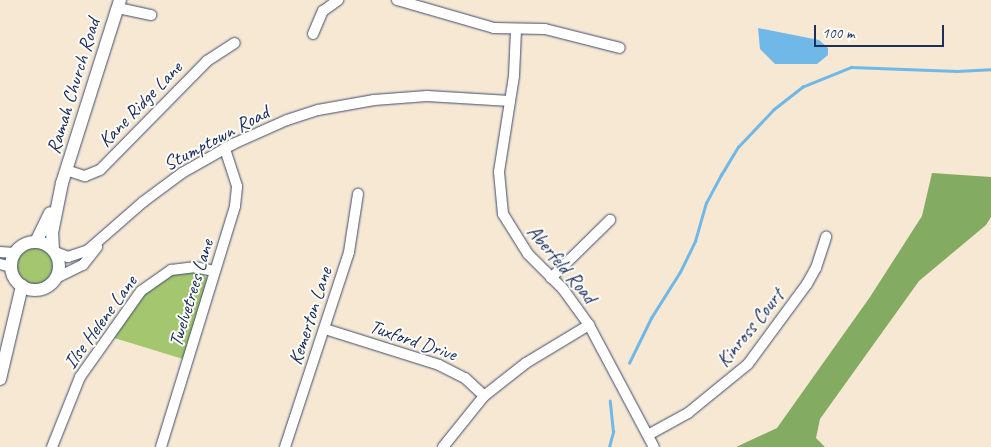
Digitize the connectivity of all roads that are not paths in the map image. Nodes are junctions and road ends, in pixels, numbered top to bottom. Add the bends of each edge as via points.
1 (338, 0) edge
2 (397, 0) edge
3 (119, 4) edge
4 (151, 15) dead end
5 (516, 30) junction
6 (313, 34) dead end
7 (235, 43) dead end
8 (620, 48) dead end
9 (510, 101) junction
10 (225, 148) junction
11 (66, 170) junction
12 (62, 183) junction
13 (358, 194) dead end
14 (610, 220) dead end
15 (826, 236) dead end
16 (105, 237) junction
17 (36, 242) junction
18 (54, 251) junction
19 (0, 252) edge
20 (15, 253) junction
21 (6, 265) edge
22 (216, 271) junction
23 (56, 278) junction
24 (551, 278) junction
25 (22, 286) junction
26 (38, 290) junction
27 (589, 325) junction
28 (325, 329) junction
29 (9, 349) junction
30 (0, 379) edge
31 (484, 396) junction
32 (648, 435) junction
33 (52, 447) edge
34 (161, 447) edge
35 (285, 447) edge
36 (442, 447) edge
37 (654, 447) edge

1 - 6 street via 323,11
2 - 5 street via 494,28
3 - 4 street
3 - 11 main road, Ramah Church Road
5 - 8 street via 545,29
5 - 9 street, Aberfeld Road
7 - 11 street, Kane Ridge Lane via 207,60 100,170 85,176
9 - 10 street, Stumptown Road via 427,96 374,100 318,110
9 - 24 street, Aberfeld Road via 499,172 503,214 528,254
10 - 16 street, Stumptown Road via 162,187
10 - 22 street, Twelvetrees Lane via 235,177 237,197
11 - 12 main road, Ramah Church Road
12 - 17 main road, Ramah Church Road
12 - 18 main road, Ramah Church Road via 52,234
13 - 28 street, Kemerton Lane via 349,252
14 - 24 street
15 - 32 street, Kinross Court via 807,284 748,364 688,413
16 - 18 street, Stumptown Road via 77,255 68,257
16 - 23 street, Stumptown Road via 83,264
17 - 18 main road
17 - 20 main road via 26,244
18 - 23 main road, Ramah Church Road via 59,263
19 - 20 street
20 - 21 main road
21 - 25 main road
22 - 33 street, Ilse Helene Lane via 194,267 171,270 141,291 80,377
22 - 34 street, Twelvetrees Lane
23 - 26 main road
24 - 27 street, Aberfeld Road
25 - 26 main road
25 - 29 main road
26 - 29 main road
27 - 31 street via 526,363
27 - 32 street, Aberfeld Road
28 - 31 street, Tuxford Drive via 438,365 464,378
28 - 35 street, Kemerton Lane
29 - 30 main road
31 - 36 street
32 - 37 street, Aberfeld Road

